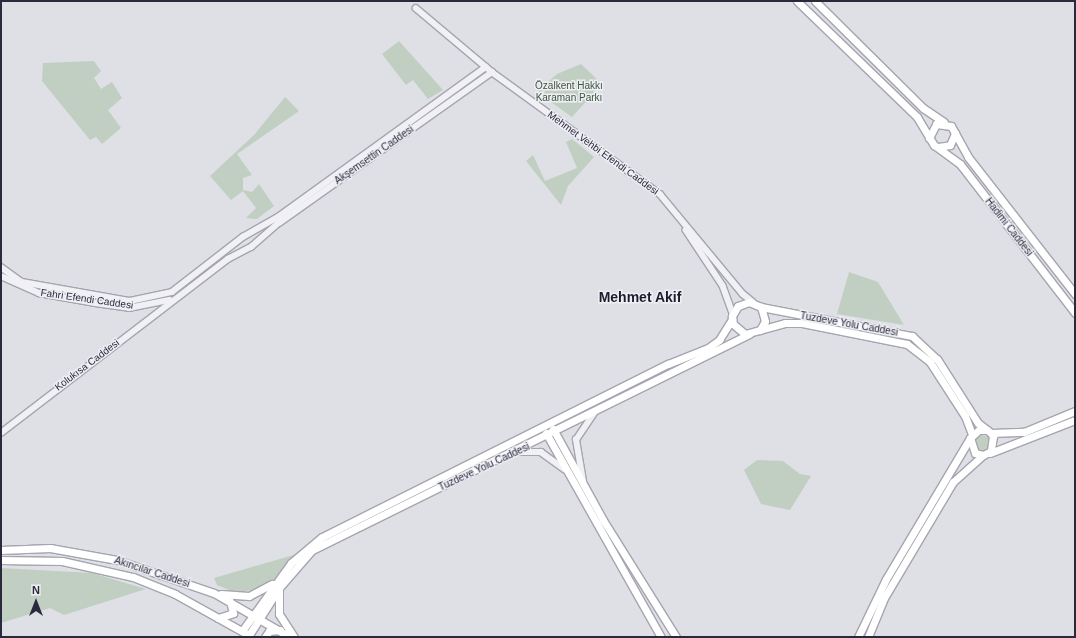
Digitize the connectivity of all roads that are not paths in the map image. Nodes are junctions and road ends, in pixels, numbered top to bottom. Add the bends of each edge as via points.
1 (797, 1) edge
2 (815, 1) edge
3 (416, 8) dead end
4 (486, 67) junction
5 (492, 72) junction
6 (944, 122) junction
7 (955, 133) junction
8 (930, 138) junction
9 (938, 147) junction
10 (680, 219) junction
11 (1, 267) edge
12 (1, 276) edge
13 (1075, 294) edge
14 (173, 295) junction
15 (753, 302) junction
16 (761, 308) junction
17 (1075, 312) edge
18 (733, 316) junction
19 (760, 330) junction
20 (750, 334) junction
21 (1075, 411) edge
22 (594, 413) junction
23 (1075, 420) edge
24 (551, 425) junction
25 (544, 429) junction
26 (989, 431) junction
27 (1, 433) edge
28 (552, 435) junction
29 (971, 436) junction
30 (513, 452) junction
31 (986, 455) junction
32 (584, 482) junction
33 (576, 485) junction
34 (1, 550) edge
35 (1, 560) edge
36 (277, 585) junction
37 (214, 593) junction
38 (230, 601) junction
39 (252, 613) junction
40 (260, 617) junction
41 (218, 618) junction
42 (280, 630) junction
43 (242, 631) junction
44 (251, 636) edge
45 (265, 637) edge
46 (290, 637) edge
47 (294, 637) edge
48 (661, 637) edge
49 (676, 637) edge
50 (858, 637) edge
51 (868, 637) edge

1 - 8 main road via 917,117
2 - 6 main road via 923,108
3 - 4 street, Mehmet Vehbi Efendi Caddesi
4 - 5 street, Mehmet Vehbi Efendi Caddesi
4 - 14 street, Akşemsettin Caddesi via 278,217 252,232
5 - 10 street, Mehmet Vehbi Efendi Caddesi via 660,194
5 - 14 street, Akşemsettin Caddesi via 279,223 258,241
6 - 7 main road
6 - 8 main road via 932,126
7 - 9 main road via 950,145
7 - 13 main road, Hadimi Caddesi via 968,157
8 - 9 main road
9 - 17 main road, Hadimi Caddesi via 960,164
10 - 15 street, Mehmet Vehbi Efendi Caddesi via 742,294
10 - 18 street via 722,286
11 - 14 street, Fahri Efendi Caddesi via 22,282 130,301
12 - 14 street, Fahri Efendi Caddesi via 39,293 129,308
14 - 27 street, Kolukısa Caddesi
15 - 16 main road
15 - 18 main road via 741,304
16 - 19 main road via 764,321
16 - 26 main road, Tuzdeve Yolu Caddesi via 912,336 937,360 971,413
18 - 20 main road via 740,332
18 - 24 main road, Tuzdeve Yolu Caddesi via 718,340 708,348 668,364
19 - 20 main road
19 - 29 main road, Tuzdeve Yolu Caddesi via 802,323 907,344 930,362 965,416
20 - 22 main road, Tuzdeve Yolu Caddesi
21 - 26 main road via 1024,432
22 - 28 main road, Tuzdeve Yolu Caddesi
22 - 32 street via 576,440
23 - 31 main road
24 - 25 main road, Tuzdeve Yolu Caddesi
24 - 28 main road
25 - 28 main road
25 - 36 main road, Tuzdeve Yolu Caddesi via 340,526 301,553
26 - 29 main road
26 - 31 main road via 995,444
28 - 30 main road, Tuzdeve Yolu Caddesi
28 - 32 main road
28 - 33 main road
29 - 31 main road, Tuzdeve Yolu Caddesi via 972,450
29 - 50 main road via 886,579
30 - 33 street via 541,452 561,465
30 - 36 main road, Tuzdeve Yolu Caddesi via 312,550
31 - 51 main road via 953,482 884,598
32 - 49 main road
33 - 48 main road
34 - 37 main road, Akıncılar Caddesi via 33,547 80,552 156,572
35 - 41 main road, Akıncılar Caddesi via 62,561 108,570 161,587
36 - 37 main road via 249,596
36 - 39 main road, Tuzdeve Yolu Caddesi
36 - 40 main road, Tuzdeve Yolu Caddesi
36 - 47 main road via 279,614
37 - 38 main road, Akıncılar Caddesi
38 - 39 main road, Akıncılar Caddesi
38 - 41 main road via 233,613
39 - 40 main road, Akıncılar Caddesi
39 - 43 main road, Tuzdeve Yolu Caddesi
40 - 42 main road, Akıncılar Caddesi
40 - 44 main road, Tuzdeve Yolu Caddesi
41 - 43 main road, Akıncılar Caddesi
42 - 45 main road via 269,631
42 - 46 main road, Akıncılar Caddesi
43 - 44 main road, Akıncılar Caddesi

